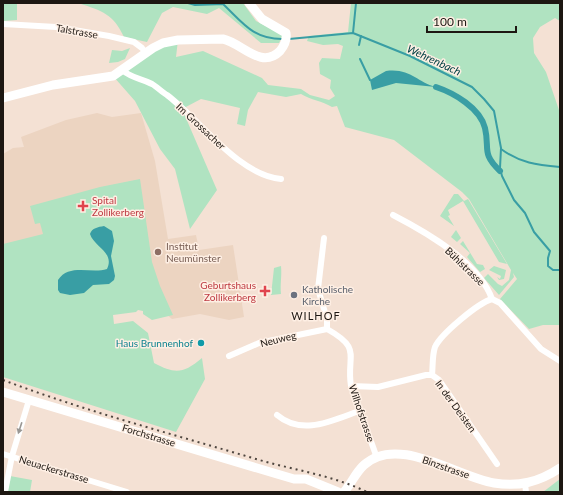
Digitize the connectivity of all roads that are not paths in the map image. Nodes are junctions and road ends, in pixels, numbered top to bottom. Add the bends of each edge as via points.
1 (249, 3) edge
2 (3, 24) edge
3 (146, 53) junction
4 (122, 70) junction
5 (3, 98) edge
6 (281, 179) dead end
7 (393, 215) dead end
8 (324, 238) dead end
9 (492, 299) junction
10 (327, 329) junction
11 (230, 356) dead end
12 (560, 361) edge
13 (432, 375) junction
14 (351, 386) junction
15 (3, 392) edge
16 (29, 400) junction
17 (359, 411) junction
18 (277, 415) dead end
19 (3, 454) edge
20 (12, 456) junction
21 (377, 458) junction
22 (497, 464) dead end
23 (560, 468) edge
24 (294, 479) junction
25 (525, 488) edge
26 (5, 492) edge
27 (128, 492) edge
28 (322, 492) edge
29 (338, 492) edge
30 (344, 492) edge

1 - 3 main road via 262,19 283,30 286,40 275,55 264,58 255,56 223,39 173,41 158,45
2 - 3 street, Talstrasse via 56,27 92,33 134,42
3 - 4 main road
4 - 5 main road via 107,78 53,85
4 - 6 street, Im Grossacher via 130,77 152,84 168,96 202,129 239,159 261,172
7 - 9 street, Bühlstrasse via 427,233 452,252 483,283
8 - 10 street via 318,289
9 - 12 street, Bühlstrasse via 500,303 543,350
9 - 13 street, In der Deisten via 476,308 441,337 434,350
10 - 11 street, Neuweg via 259,343
10 - 14 street, Wilhofstrasse via 340,335 351,351
13 - 14 street via 378,387
13 - 22 street, In der Deisten via 439,380
14 - 17 street, Wilhofstrasse
15 - 16 main road, Forchstrasse
16 -> 20 street
16 - 24 main road, Forchstrasse
17 - 18 street via 310,426 299,426
17 - 21 street, Wilhofstrasse
19 - 20 street, Neuackerstrasse
20 - 26 street
20 - 27 street, Neuackerstrasse
21 - 25 main road, Binzstrasse via 396,454 409,455 492,483
21 - 30 main road, Binzstrasse via 364,464
23 - 25 main road, Binzstrasse
24 - 28 main road, Forchstrasse
24 - 29 main road, Forchstrasse via 306,479

